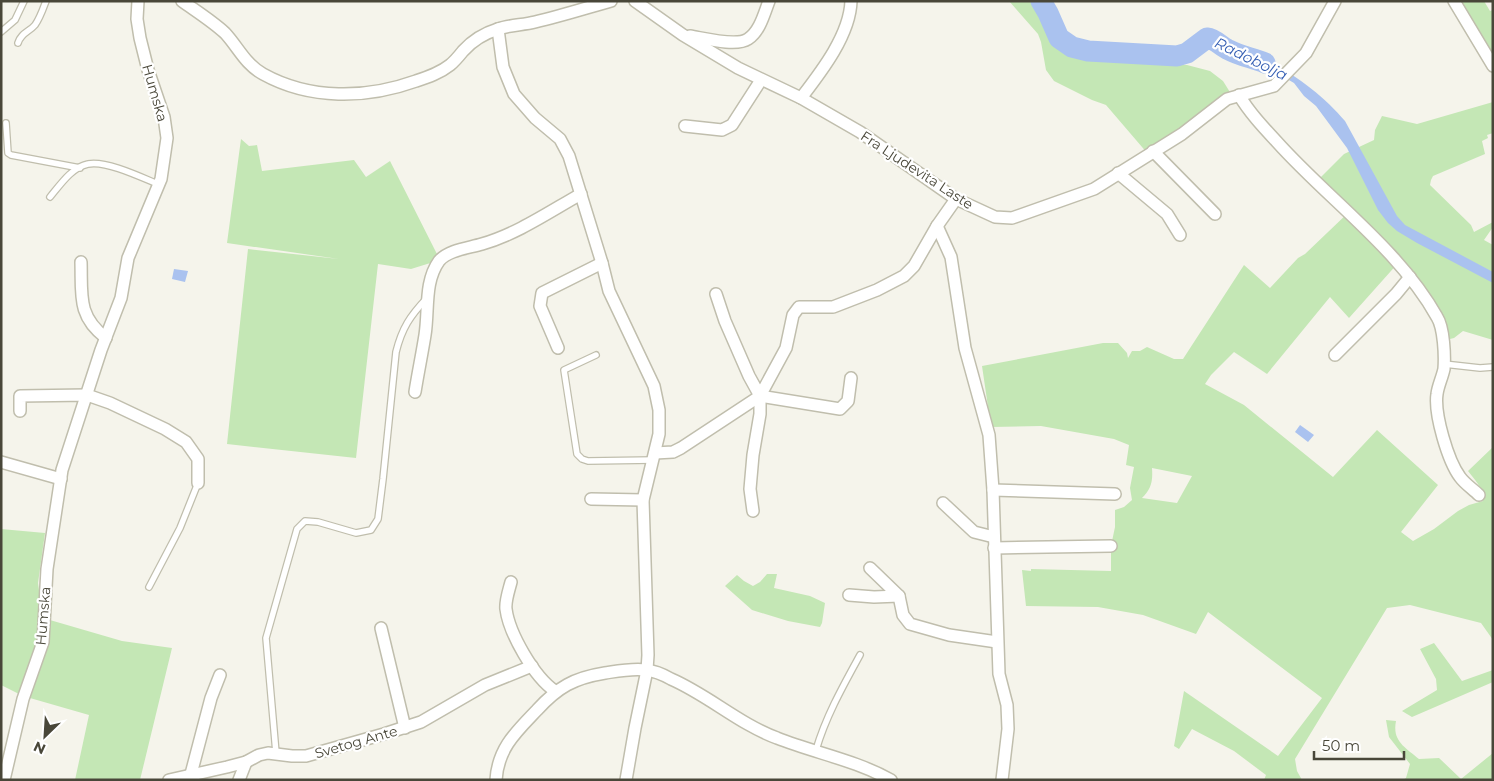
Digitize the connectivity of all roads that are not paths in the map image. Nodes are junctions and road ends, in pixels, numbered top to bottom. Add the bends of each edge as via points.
1 (24, 1) edge
2 (46, 1) edge
3 (138, 1) edge
4 (182, 1) edge
5 (611, 1) edge
6 (635, 1) edge
7 (769, 1) edge
8 (851, 1) edge
9 (1335, 1) edge
10 (1454, 1) edge
11 (498, 29) junction
12 (1, 32) edge
13 (683, 35) junction
14 (18, 43) dead end
15 (1493, 66) edge
16 (761, 80) junction
17 (1239, 95) junction
18 (801, 98) junction
19 (6, 123) dead end
20 (685, 126) dead end
21 (1153, 151) junction
22 (80, 168) junction
23 (1118, 173) junction
24 (160, 185) junction
25 (581, 194) junction
26 (50, 197) dead end
27 (956, 199) junction
28 (1215, 214) dead end
29 (937, 226) junction
30 (1180, 235) dead end
31 (81, 262) dead end
32 (602, 263) junction
33 (1410, 277) junction
34 (716, 294) dead end
35 (426, 298) junction
36 (106, 338) junction
37 (558, 348) dead end
38 (596, 355) dead end
39 (1335, 355) dead end
40 (1444, 364) junction
41 (1493, 367) edge
42 (851, 378) dead end
43 (415, 392) dead end
44 (87, 395) junction
45 (760, 396) junction
46 (20, 411) dead end
47 (654, 456) junction
48 (1, 462) edge
49 (61, 479) junction
50 (198, 483) joint
51 (992, 490) junction
52 (1115, 494) dead end
53 (1480, 495) dead end
54 (591, 499) dead end
55 (643, 500) junction
56 (943, 504) dead end
57 (753, 511) dead end
58 (994, 543) junction
59 (1111, 546) dead end
60 (870, 568) dead end
61 (511, 582) dead end
62 (149, 587) dead end
63 (848, 594) dead end
64 (899, 596) junction
65 (381, 628) dead end
66 (997, 642) junction
67 (860, 656) dead end
68 (532, 666) junction
69 (647, 670) junction
70 (220, 675) dead end
71 (555, 691) junction
72 (405, 728) junction
73 (816, 750) junction
74 (276, 753) junction
75 (246, 762) junction
76 (191, 774) junction
77 (4, 780) edge
78 (169, 780) edge
79 (239, 780) edge
80 (496, 780) edge
81 (626, 780) edge
82 (891, 780) edge
83 (1002, 780) edge

1 - 12 lane via 15,20
2 - 14 lane via 37,22 20,36
3 - 24 street, Humska via 140,38 164,117 167,138
4 - 11 street via 226,34 245,60 260,73 301,90 329,94 393,90 438,72 478,38
5 - 11 street
6 - 13 street, Fra Ljudevita Laste
7 - 13 street via 759,26 746,41 722,42
8 - 18 street via 843,32 823,70
9 - 17 street, Fra Ljudevita Laste via 1306,53 1283,79 1274,86
10 - 15 street
11 - 25 street via 503,67 514,94 560,139
13 - 16 street, Fra Ljudevita Laste
16 - 18 street, Fra Ljudevita Laste
16 - 20 street via 732,125 722,130
17 - 21 street, Fra Ljudevita Laste via 1227,99 1182,134
17 - 33 street via 1300,168 1338,202
18 - 27 street, Fra Ljudevita Laste via 860,132
19 - 22 lane via 10,155
21 - 23 street, Fra Ljudevita Laste
21 - 28 street
22 - 24 lane via 99,164
22 - 26 lane via 69,175
23 - 27 street, Fra Ljudevita Laste via 1094,189 1012,218 995,217
23 - 30 street via 1167,214
24 - 36 street, Humska via 135,237 121,298
25 - 32 street
25 - 35 street via 502,237 459,249 440,260
27 - 29 street
29 - 45 street via 914,266 904,276 833,307 799,307 786,348
29 - 51 street via 951,256 965,348 989,435
31 - 36 street via 82,309 95,330
32 - 37 street via 542,293 540,306
32 - 47 street via 609,291 654,386 659,434
33 - 39 street
33 - 40 street via 1439,319
34 - 45 street
35 - 43 street via 427,322
35 - 74 lane via 401,333 396,352 378,519 371,530 356,532 305,521 297,529 266,638
36 - 44 street, Humska
38 - 47 lane via 564,370 577,454 588,461
40 - 41 lane
40 - 53 street via 1437,394 1437,412 1451,462 1461,478
42 - 45 street via 848,401 840,409
44 - 46 street via 20,396
44 - 49 street, Humska
44 - 50 street via 165,429 186,442 198,459
45 - 47 street via 682,448
45 - 57 street via 750,489
47 - 55 street
48 - 49 street
49 - 77 street, Humska via 47,569 43,642 23,699
50 - 62 lane via 180,528
51 - 52 street
51 - 58 street
54 - 55 street
55 - 69 street
56 - 58 street via 974,532
58 - 59 street
58 - 66 street
60 - 64 street
61 - 68 street via 506,606 508,620
63 - 64 street
64 - 66 street via 910,624 949,635
65 - 72 street
66 - 83 street via 999,674 1007,705
67 - 73 lane via 837,697
68 - 71 street via 547,686
68 - 72 street, Svetog Ante via 485,685
69 - 71 street via 594,675
69 - 73 street via 684,684 778,739
69 - 81 street
70 - 76 street via 210,698
71 - 80 street via 503,749
72 - 74 street, Svetog Ante via 306,756
73 - 82 street via 871,769
74 - 75 street, Svetog Ante via 259,755
75 - 76 street, Svetog Ante
75 - 79 street
76 - 78 street, Svetog Ante

